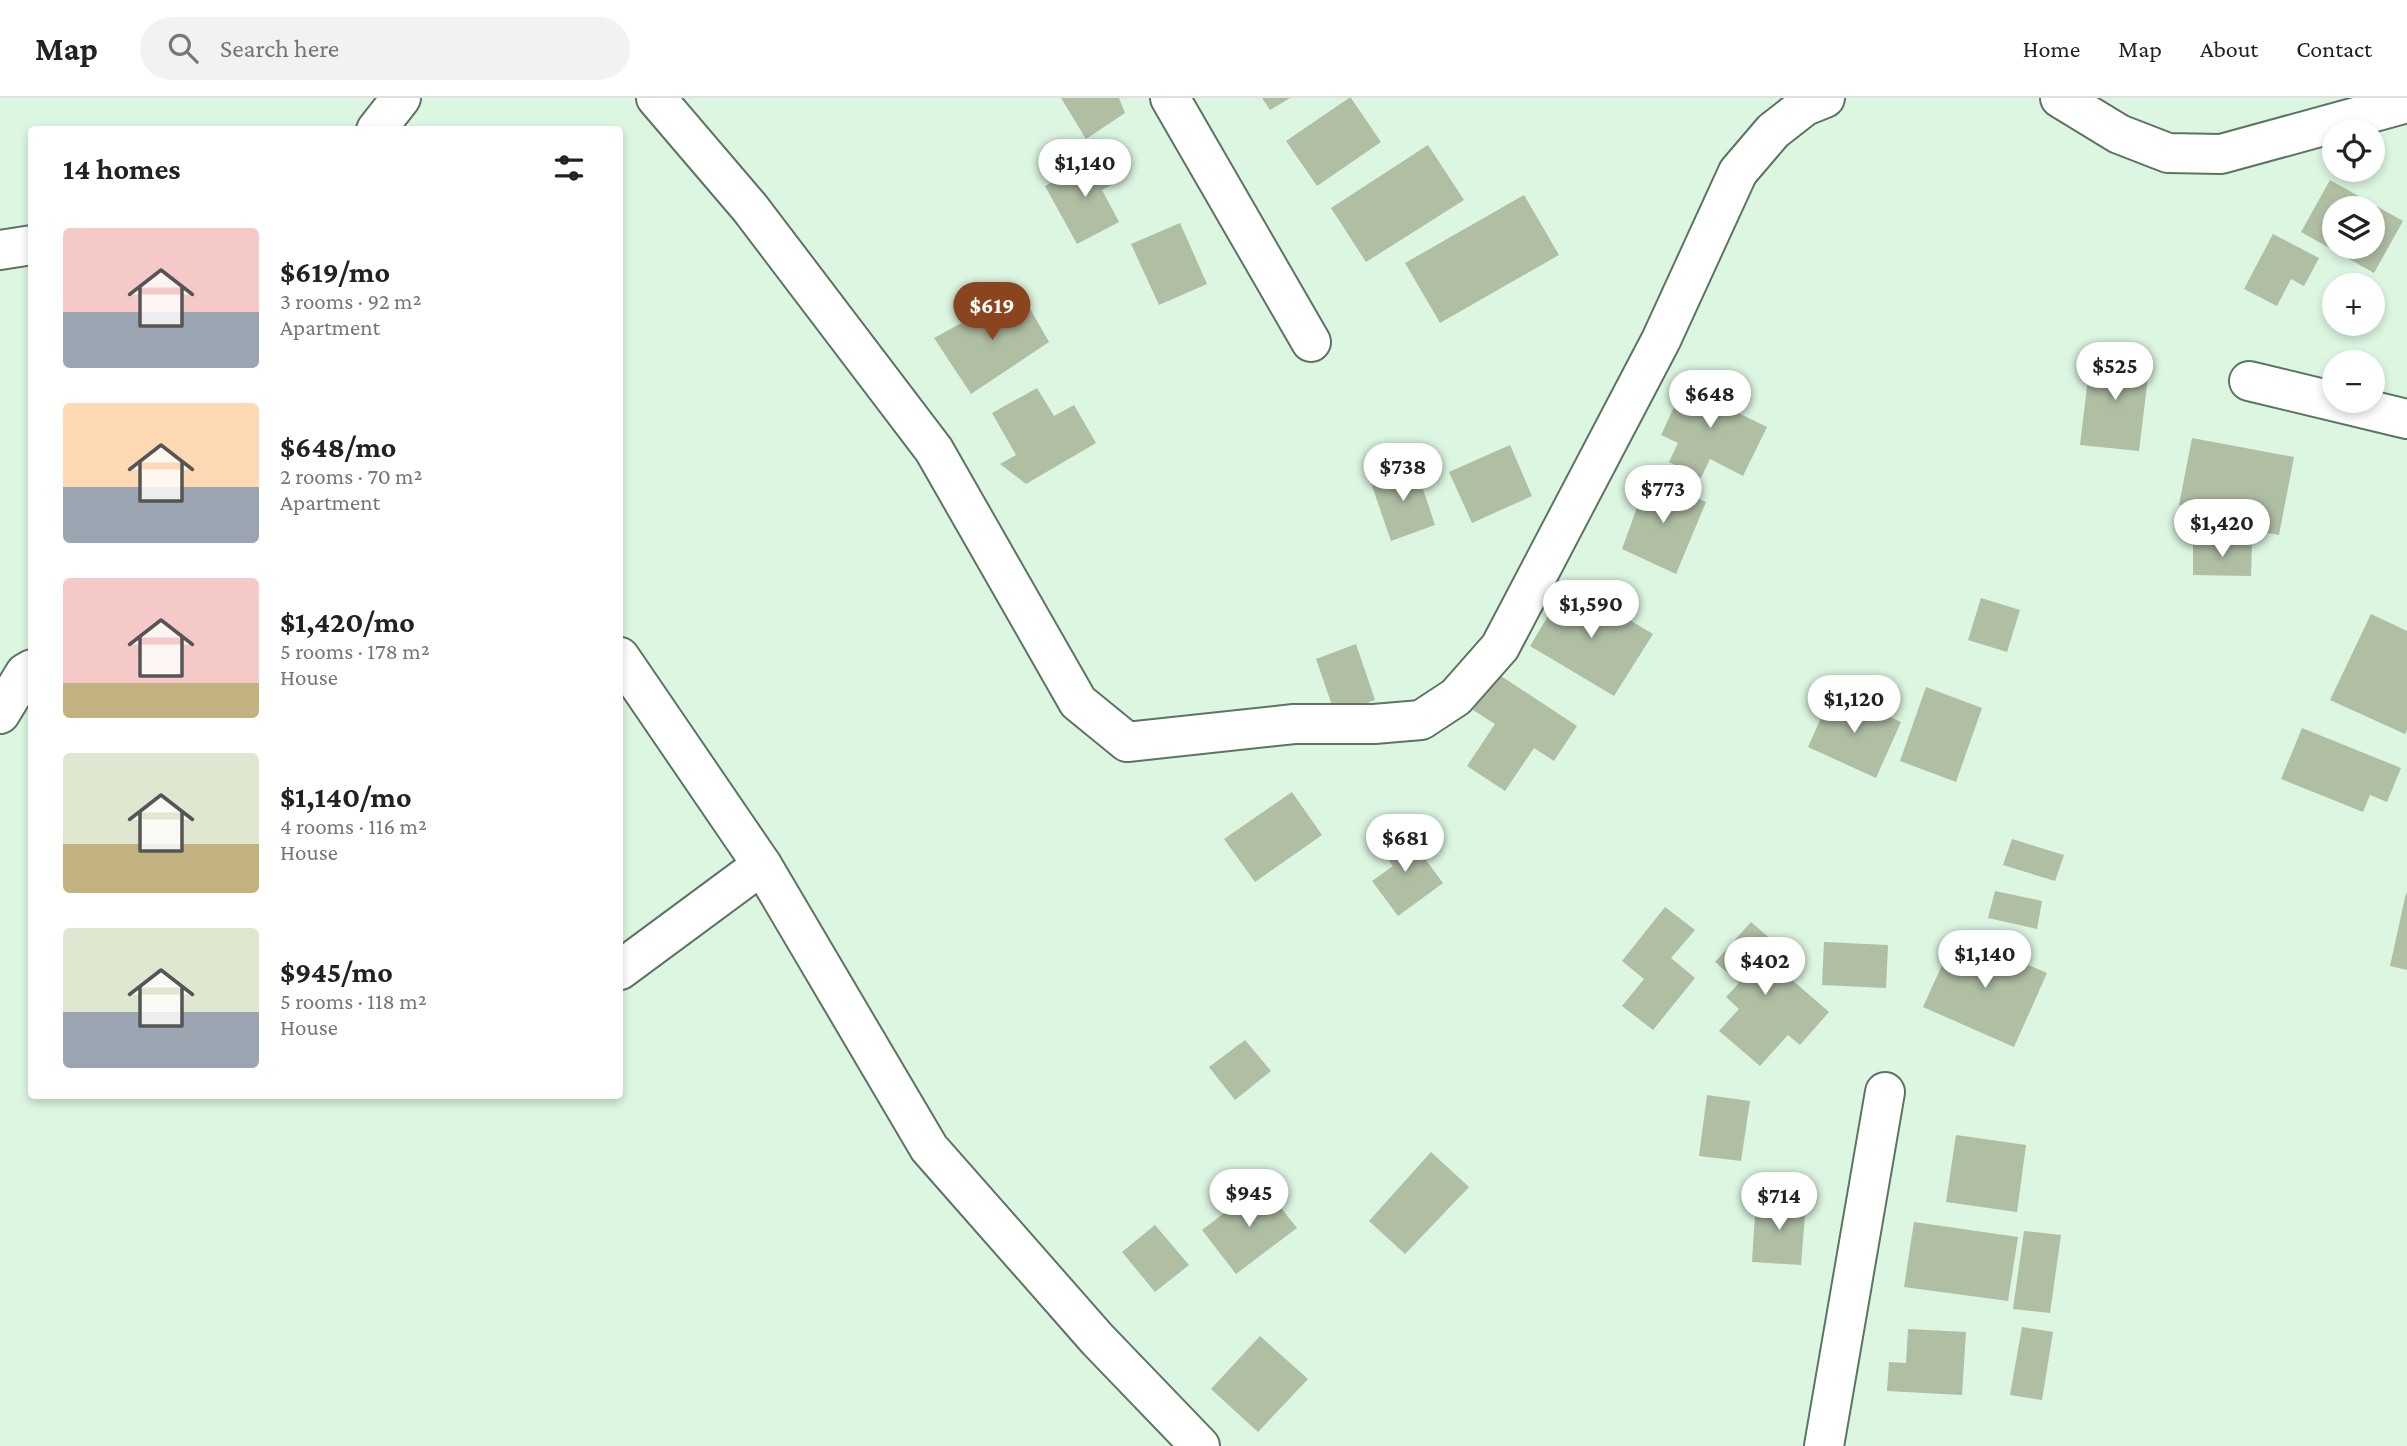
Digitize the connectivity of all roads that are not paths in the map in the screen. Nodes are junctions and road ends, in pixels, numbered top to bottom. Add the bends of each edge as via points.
1 (401, 98) edge
2 (656, 98) edge
3 (1170, 98) edge
4 (1825, 98) edge
5 (2060, 98) edge
6 (2407, 103) edge
7 (379, 126) edge
8 (28, 246) edge
9 (0, 250) edge
10 (1311, 342) dead end
11 (2249, 381) dead end
12 (2407, 419) edge
13 (623, 661) edge
14 (28, 672) edge
15 (0, 714) edge
16 (762, 865) junction
17 (623, 968) edge
18 (1885, 1091) dead end
19 (1200, 1446) edge
20 (1824, 1446) edge

1 - 7 street
2 - 4 street via 750,208 934,450 1078,702 1127,742 1294,724 1421,720 1456,697 1500,647 1661,340 1738,172 1773,131 1805,106
3 - 10 street
5 - 6 street via 2119,134 2168,153 2221,154
8 - 9 street
11 - 12 street
13 - 16 street
14 - 15 street
16 - 17 street
16 - 19 street via 929,1148 1098,1340
18 - 20 street

